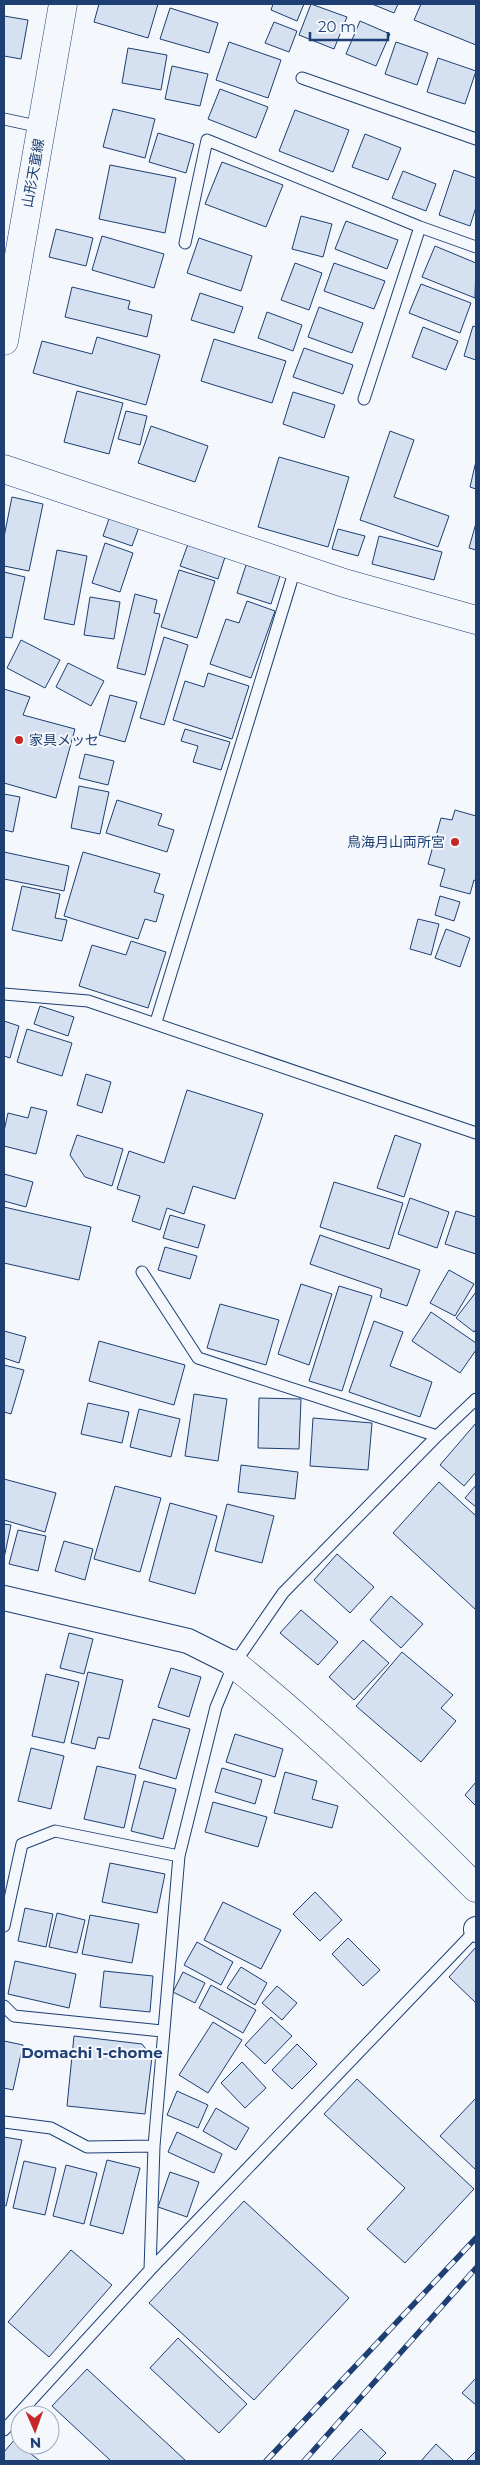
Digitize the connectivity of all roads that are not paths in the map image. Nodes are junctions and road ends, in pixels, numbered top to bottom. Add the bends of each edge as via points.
1 (63, 4) edge
2 (302, 78) dead end
3 (4, 119) edge
4 (41, 126) junction
5 (476, 139) edge
6 (420, 227) junction
7 (185, 243) dead end
8 (476, 247) edge
9 (4, 341) edge
10 (364, 399) dead end
11 (4, 469) edge
12 (296, 566) junction
13 (476, 620) edge
14 (4, 994) edge
15 (156, 1022) junction
16 (476, 1133) edge
17 (142, 1272) dead end
18 (476, 1399) edge
19 (437, 1436) junction
20 (4, 1598) edge
21 (234, 1664) junction
22 (179, 1856) junction
23 (476, 1888) edge
24 (4, 1926) edge
25 (476, 1929) edge
26 (4, 2006) edge
27 (162, 2031) junction
28 (4, 2122) edge
29 (154, 2146) junction
30 (150, 2270) junction
31 (4, 2430) edge

1 - 4 street, 山形天童線
2 - 5 lane
3 - 4 lane
4 - 9 street, 山形天童線
6 - 7 lane via 207,140
6 - 8 lane
6 - 10 lane
11 - 12 street
12 - 13 street
12 - 15 lane
14 - 15 lane via 88,1001
15 - 16 lane
17 - 19 lane via 198,1358
18 - 19 lane
19 - 21 lane via 283,1593
20 - 21 street via 188,1642
21 - 22 lane via 216,1707
21 - 23 street via 304,1721
22 - 24 lane via 55,1831 22,1844
22 - 27 lane
25 - 30 lane
26 - 27 lane via 14,2016
27 - 29 lane
28 - 29 lane via 51,2128 87,2147
29 - 30 lane
30 - 31 lane

